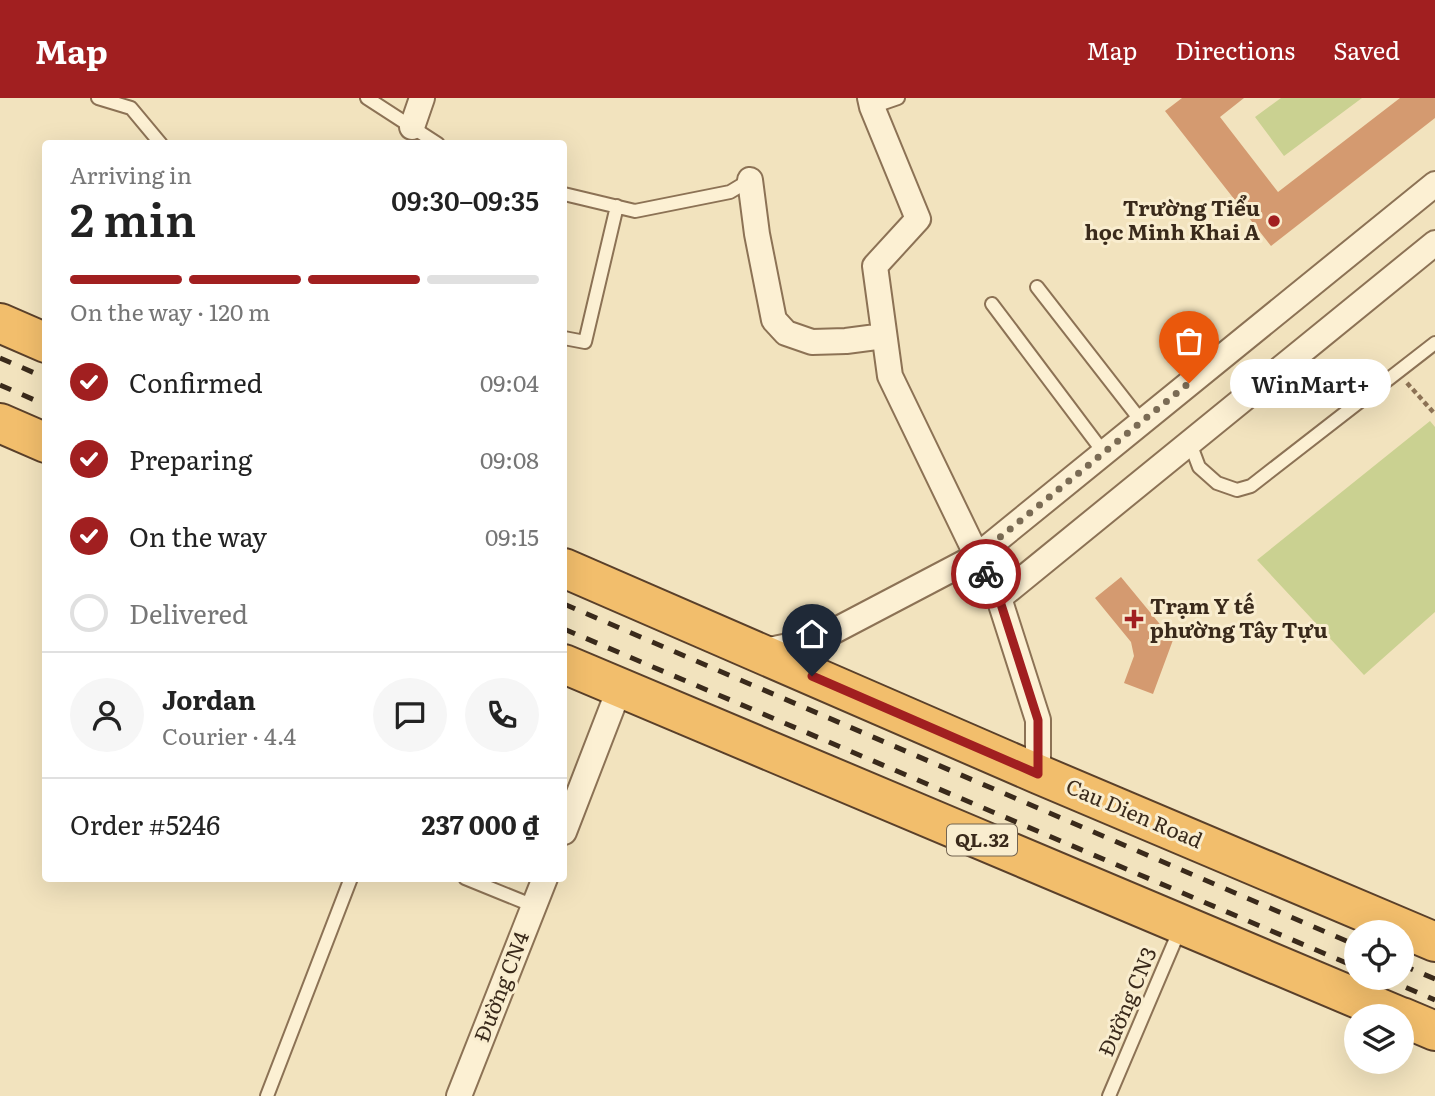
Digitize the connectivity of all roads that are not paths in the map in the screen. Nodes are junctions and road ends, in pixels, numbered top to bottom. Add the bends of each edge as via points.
1 (98, 98) edge
2 (367, 98) edge
3 (422, 98) edge
4 (898, 98) edge
5 (871, 103) edge
6 (412, 127) junction
7 (158, 140) edge
8 (432, 140) edge
9 (750, 180) joint
10 (1435, 184) edge
11 (567, 195) edge
12 (617, 206) junction
13 (1435, 243) edge
14 (1037, 287) dead end
15 (992, 304) dead end
16 (0, 323) edge
17 (884, 336) junction
18 (567, 339) edge
19 (42, 341) edge
20 (1435, 343) edge
21 (1142, 422) junction
22 (0, 424) edge
23 (42, 441) edge
24 (1190, 443) junction
25 (1104, 453) junction
26 (977, 556) junction
27 (567, 569) edge
28 (999, 598) junction
29 (758, 652) junction
30 (567, 665) edge
31 (620, 687) junction
32 (1038, 774) junction
33 (567, 824) edge
34 (349, 882) edge
35 (475, 882) edge
36 (543, 882) edge
37 (534, 906) junction
38 (1182, 924) junction
39 (1435, 942) edge
40 (1370, 1004) edge
41 (1414, 1022) edge
42 (1435, 1031) edge
43 (267, 1096) edge
44 (459, 1096) edge
45 (1109, 1096) edge

1 - 7 lane via 131,108
2 - 6 lane
3 - 6 street
4 - 5 lane
5 - 17 street via 918,219 875,266
6 - 8 lane
9 - 12 lane via 730,192 635,211
9 - 17 street via 774,320 786,333 812,342
10 - 21 street
11 - 12 lane
12 - 18 lane via 585,342
13 - 24 street
14 - 21 lane
15 - 25 lane
16 - 19 highway
17 - 26 street via 890,376
20 - 24 lane via 1251,486 1237,490 1217,483 1199,467
21 - 25 street
22 - 23 highway
24 - 28 street
25 - 26 street
26 - 28 street
26 - 29 street via 817,640
27 - 29 highway, Cau Dien Road
28 - 32 street via 1038,720
29 - 32 highway, Cau Dien Road
30 - 31 highway, QL.32
31 - 33 street
31 - 38 highway, QL.32
32 - 39 highway, Cau Dien Road
34 - 43 lane
35 - 37 lane
36 - 37 street, Đường CN4
37 - 44 street, Đường CN4
38 - 40 highway, QL.32
38 - 45 lane, Đường CN3
41 - 42 highway, QL.32

